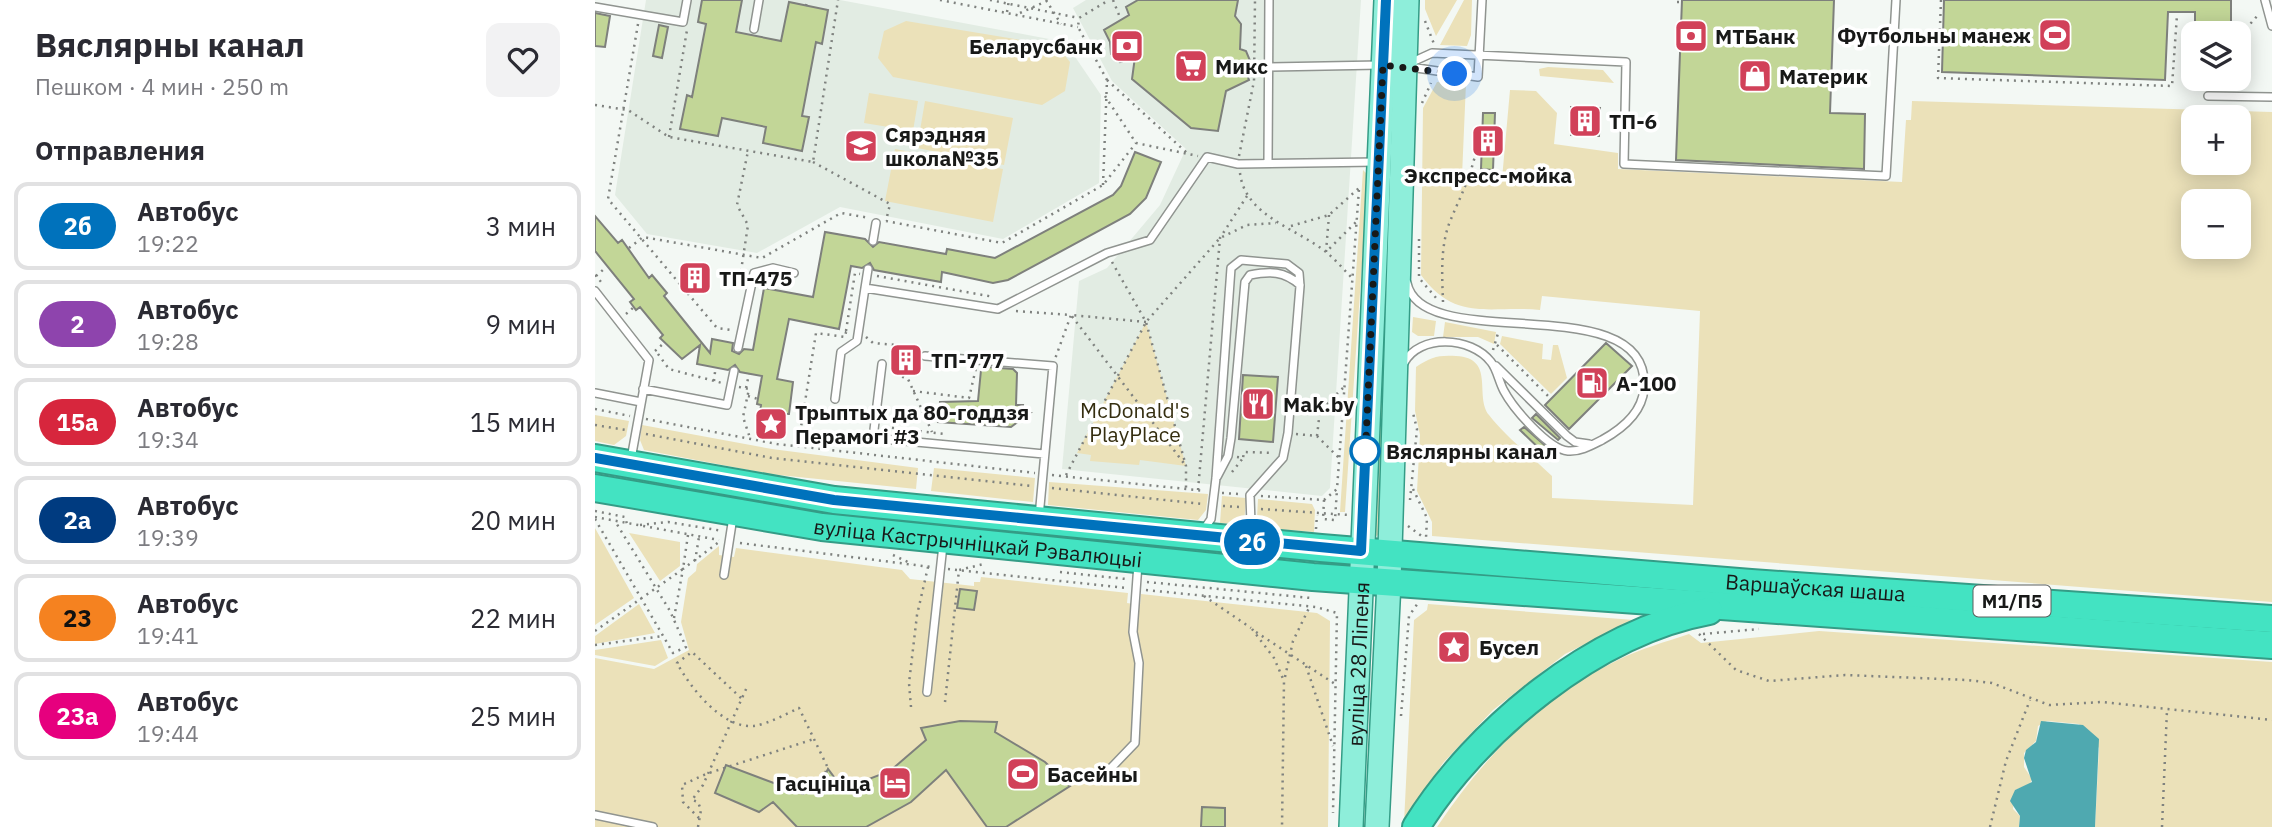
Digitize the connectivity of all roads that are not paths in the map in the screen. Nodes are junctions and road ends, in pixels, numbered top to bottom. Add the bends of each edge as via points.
1 (687, 0) edge
2 (759, 0) edge
3 (1269, 0) edge
4 (1386, 0) edge
5 (1482, 0) edge
6 (1896, 0) edge
7 (2265, 0) edge
8 (1414, 6) edge
9 (595, 7) edge
10 (2272, 26) edge
11 (754, 29) dead end
12 (1479, 54) junction
13 (1394, 65) junction
14 (1269, 67) junction
15 (2207, 96) dead end
16 (2272, 97) edge
17 (1369, 162) junction
18 (1268, 163) junction
19 (875, 221) road end
20 (1409, 229) junction
21 (873, 241) dead end
22 (868, 269) dead end
23 (794, 273) dead end
24 (1300, 286) junction
25 (865, 288) junction
26 (595, 291) edge
27 (738, 348) dead end
28 (925, 356) dead end
29 (1490, 360) junction
30 (882, 364) dead end
31 (734, 371) dead end
32 (643, 389) junction
33 (595, 393) edge
34 (835, 398) dead end
35 (641, 402) junction
36 (1393, 430) junction
37 (1598, 442) junction
38 (1044, 454) junction
39 (595, 458) edge
40 (630, 464) junction
41 (1216, 478) junction
42 (595, 488) edge
43 (734, 513) junction
44 (1039, 521) junction
45 (1196, 536) junction
46 (944, 541) junction
47 (1262, 543) junction
48 (1361, 551) junction
49 (1390, 552) junction
50 (1138, 560) junction
51 (724, 575) dead end
52 (1361, 580) junction
53 (1389, 582) junction
54 (1748, 606) junction
55 (2272, 619) edge
56 (2272, 645) edge
57 (927, 692) dead end
58 (1111, 768) dead end
59 (595, 815) edge
60 (1342, 820) edge
61 (653, 827) edge
62 (1377, 827) edge
63 (1416, 827) edge

1 - 9 lane via 683,22
2 - 11 lane
3 - 14 lane
4 - 13 main road, вуліца 28 Ліпеня
5 - 12 lane
6 - 12 lane via 1886,176 1624,164 1626,62
7 - 10 lane
8 - 13 main road, вуліца 28 Ліпеня
12 - 13 lane via 1432,53
12 - 13 lane via 1478,77
13 - 14 lane
13 - 17 main road, вуліца 28 Ліпеня
13 - 20 main road, вуліца 28 Ліпеня
14 - 18 lane
15 - 16 lane
17 - 18 lane
17 - 48 main road, вуліца 28 Ліпеня
18 - 25 lane via 1238,164 1207,157 1150,240 1107,253 998,310
19 - 21 lane
20 - 36 main road, вуліца 28 Ліпеня
20 - 37 lane via 1407,285 1422,305 1500,323 1597,332 1619,342 1635,357 1643,375 1641,404 1622,428
22 - 25 lane
23 - 27 lane via 773,268 754,273
24 - 41 lane via 1290,276 1265,272 1250,275 1245,282 1231,439
24 - 41 lane via 1299,273 1287,264 1241,260 1231,268
24 - 47 lane via 1283,458 1250,495 1254,533
25 - 34 lane via 857,341 841,352
26 - 32 lane via 649,359
28 - 38 lane via 1053,366
29 - 36 lane via 1450,343 1426,344 1412,351 1402,371
29 - 37 lane via 1571,439
29 - 37 lane via 1509,399 1552,445 1573,451
30 - 38 lane via 873,438
31 - 32 lane via 727,405
32 - 35 lane
33 - 35 lane
35 - 40 lane
36 - 49 main road, вуліца 28 Ліпеня
38 - 44 lane
39 - 40 highway, вуліца Кастрычніцкай Рэвалюцыі / М1/П5
40 - 44 highway, вуліца Кастрычніцкай Рэвалюцыі / М1/П5 via 834,500
41 - 45 lane via 1211,519
42 - 43 highway, вуліца Кастрычніцкай Рэвалюцыі / М1/П5
43 - 46 highway, вуліца Кастрычніцкай Рэвалюцыі / М1/П5
43 - 51 lane
44 - 45 highway, вуліца Кастрычніцкай Рэвалюцыі / М1/П5
45 - 47 highway, вуліца Кастрычніцкай Рэвалюцыі / М1/П5
46 - 50 highway, вуліца Кастрычніцкай Рэвалюцыі / М1/П5
46 - 57 lane
47 - 48 highway, вуліца Кастрычніцкай Рэвалюцыі / М1/П5
48 - 49 highway, Варшаўская шаша / М1/П5
48 - 52 main road, вуліца 28 Ліпеня
49 - 53 main road, вуліца 28 Ліпеня
49 - 55 highway, Варшаўская шаша / М1/П5 via 1765,584
50 - 52 highway, вуліца Кастрычніцкай Рэвалюцыі / М1/П5
50 - 58 lane via 1133,632 1139,663 1135,743
52 - 53 highway, Варшаўская шаша / М1/П5
52 - 60 main road, вуліца 28 Ліпеня
53 - 54 highway, Варшаўская шаша / М1/П5
53 - 62 main road, вуліца 28 Ліпеня
54 - 56 highway, Варшаўская шаша / М1/П5
54 - 63 highway via 1698,613 1660,626 1622,642 1563,678 1474,751
59 - 61 lane

